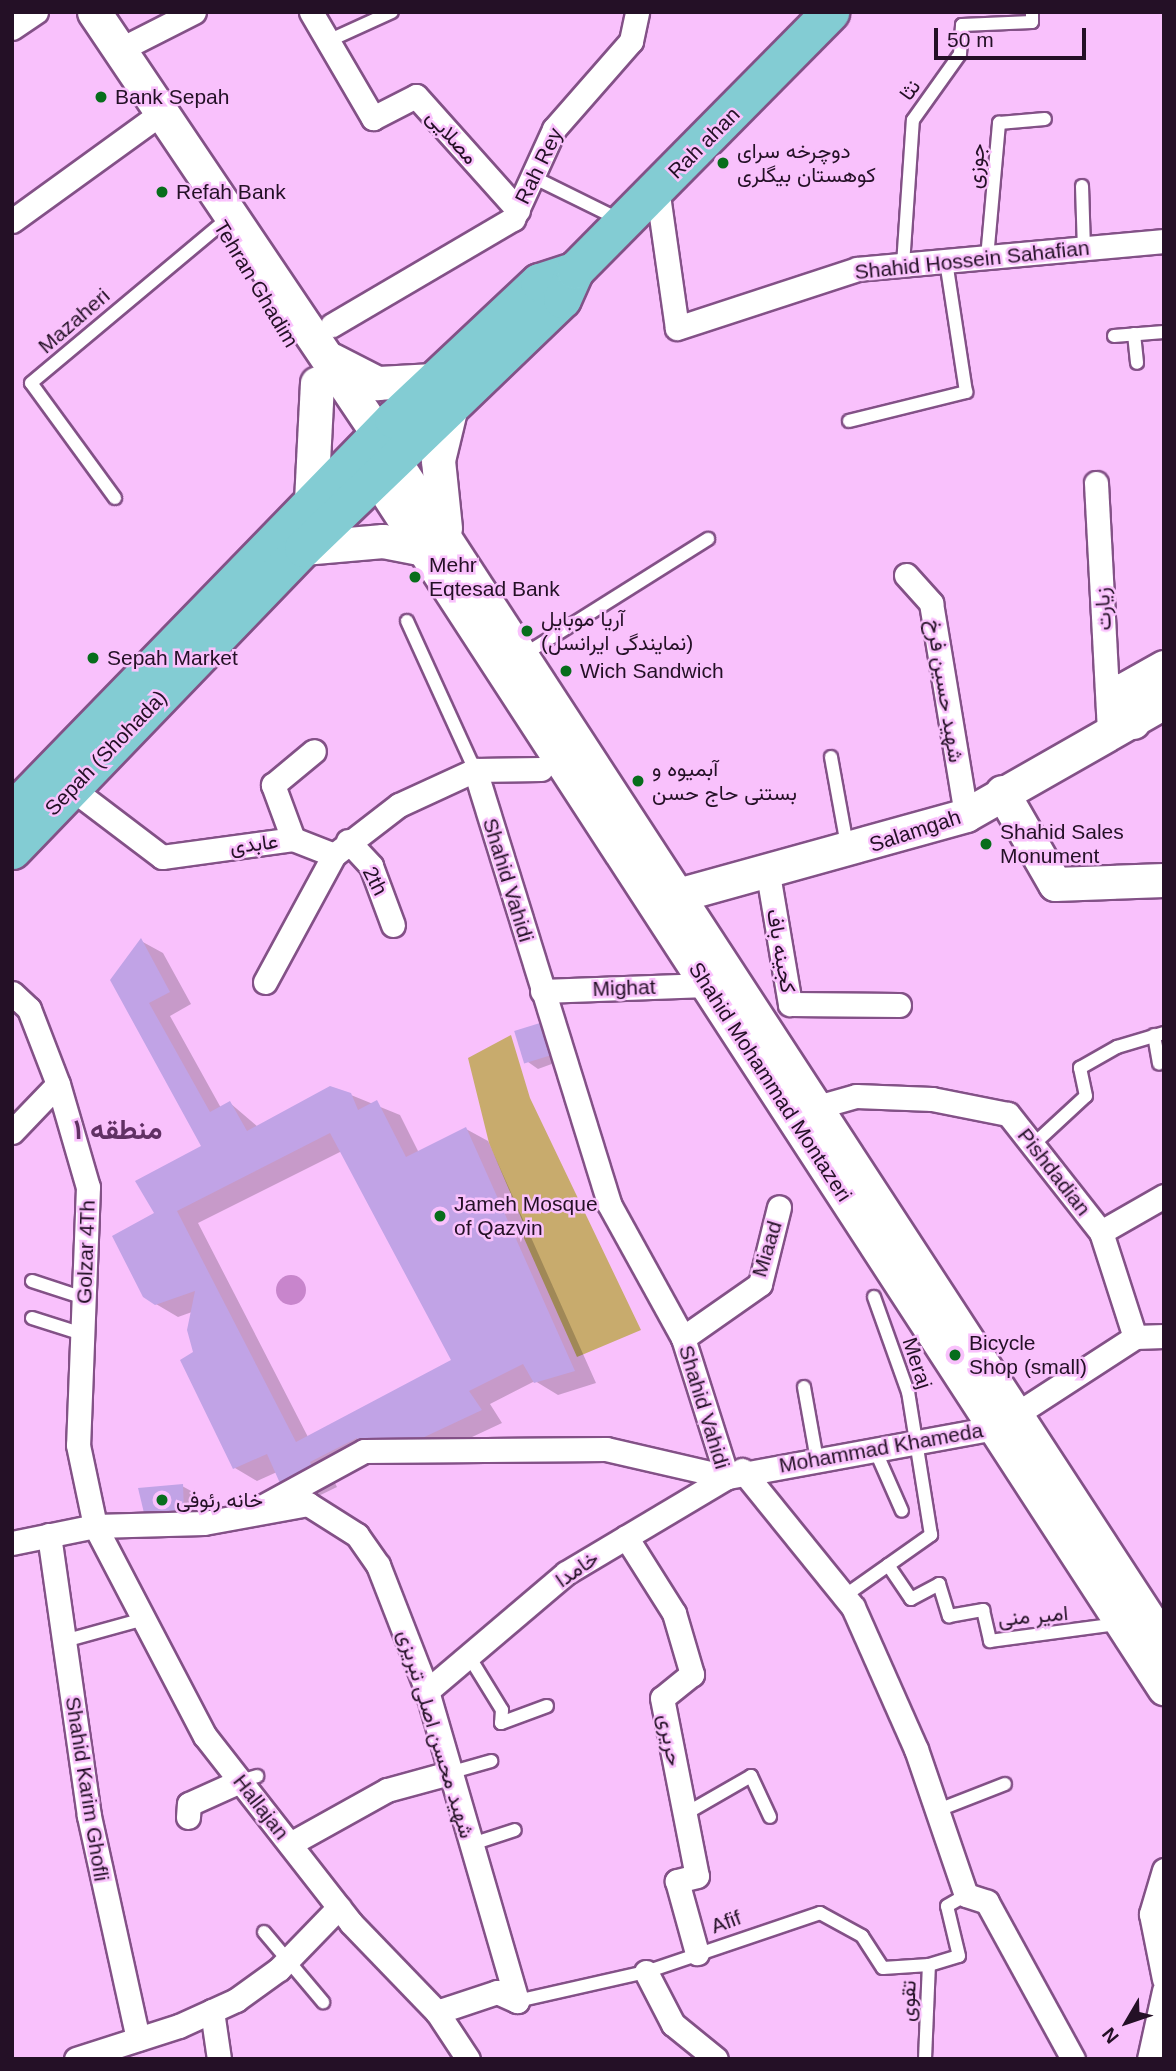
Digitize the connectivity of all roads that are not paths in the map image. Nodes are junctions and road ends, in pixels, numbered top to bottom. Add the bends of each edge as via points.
1 (36, 12) edge
2 (94, 12) edge
3 (194, 12) edge
4 (311, 12) edge
5 (392, 12) edge
6 (637, 12) edge
7 (830, 12) edge
8 (1032, 12) edge
9 (12, 28) edge
10 (328, 41) junction
11 (119, 50) junction
12 (161, 113) junction
13 (1045, 120) dead end
14 (533, 177) junction
15 (1082, 186) dead end
16 (657, 188) junction
17 (518, 210) junction
18 (12, 221) edge
19 (626, 223) junction
20 (220, 225) junction
21 (1164, 241) edge
22 (1084, 249) junction
23 (987, 258) junction
24 (946, 261) junction
25 (903, 265) junction
26 (1164, 332) edge
27 (1134, 334) junction
28 (1114, 336) dead end
29 (325, 355) junction
30 (1137, 363) dead end
31 (444, 391) junction
32 (849, 421) dead end
33 (377, 455) junction
34 (1096, 483) dead end
35 (115, 498) dead end
36 (310, 501) junction
37 (708, 539) dead end
38 (303, 548) junction
39 (437, 548) junction
40 (906, 575) dead end
41 (407, 621) dead end
42 (522, 656) junction
43 (1164, 667) edge
44 (1164, 702) edge
45 (1121, 728) junction
46 (314, 751) dead end
47 (831, 757) dead end
48 (541, 769) dead end
49 (475, 770) junction
50 (71, 788) junction
51 (1002, 792) junction
52 (12, 811) edge
53 (966, 815) junction
54 (293, 839) junction
55 (341, 848) junction
56 (12, 850) edge
57 (848, 853) junction
58 (768, 874) junction
59 (1164, 880) edge
60 (677, 895) junction
61 (393, 925) dead end
62 (265, 982) dead end
63 (707, 985) junction
64 (542, 991) junction
65 (12, 993) edge
66 (899, 1004) dead end
67 (1159, 1034) edge
68 (1159, 1064) dead end
69 (58, 1084) junction
70 (804, 1111) junction
71 (12, 1132) edge
72 (1035, 1143) junction
73 (1164, 1196) edge
74 (779, 1207) dead end
75 (1101, 1232) junction
76 (32, 1281) dead end
77 (874, 1297) dead end
78 (84, 1298) junction
79 (32, 1318) dead end
80 (82, 1334) junction
81 (1164, 1336) edge
82 (1135, 1337) junction
83 (683, 1338) junction
84 (804, 1387) dead end
85 (1006, 1422) junction
86 (918, 1442) junction
87 (876, 1452) junction
88 (817, 1460) junction
89 (735, 1473) junction
90 (261, 1508) junction
91 (902, 1511) dead end
92 (96, 1526) junction
93 (49, 1535) junction
94 (626, 1537) junction
95 (12, 1543) edge
96 (888, 1565) junction
97 (843, 1597) junction
98 (144, 1619) junction
99 (1122, 1623) junction
100 (64, 1641) junction
101 (1164, 1642) edge
102 (470, 1658) junction
103 (1164, 1688) edge
104 (427, 1691) junction
105 (547, 1706) dead end
106 (491, 1761) dead end
107 (449, 1773) junction
108 (249, 1779) junction
109 (1005, 1784) dead end
110 (936, 1811) junction
111 (685, 1814) junction
112 (188, 1817) dead end
113 (770, 1817) dead end
114 (515, 1830) dead end
115 (290, 1844) junction
116 (469, 1845) junction
117 (1164, 1870) edge
118 (967, 1895) junction
119 (339, 1907) junction
120 (264, 1933) dead end
121 (697, 1953) junction
122 (285, 1963) junction
123 (929, 1965) junction
124 (646, 1972) junction
125 (1164, 1979) edge
126 (1164, 1992) edge
127 (517, 2001) junction
128 (323, 2002) dead end
129 (212, 2011) junction
130 (437, 2012) junction
131 (138, 2039) junction
132 (76, 2059) edge
133 (219, 2059) edge
134 (468, 2059) edge
135 (716, 2059) edge
136 (925, 2059) edge
137 (1073, 2059) edge
138 (1149, 2059) edge

1 - 9 street
2 - 11 main road, Tehran Ghadim
3 - 11 street
4 - 10 street, مصلایی
5 - 10 lane
6 - 14 street, Rah Rey via 631,41 554,129
7 - 16 main road, Rah ahan
8 - 25 lane, نثا via 1032,22 962,25 960,54 913,120
10 - 17 street, مصلایی via 373,118 416,96
11 - 12 main road, Tehran Ghadim
12 - 18 street
12 - 20 main road, Tehran Ghadim
12 - 29 main road, Tehran Ghadim via 191,147
13 - 23 lane, جوزی via 999,123
14 - 17 street, Rah Rey
14 - 19 lane
15 - 22 lane
16 - 19 main road, Rah ahan
16 - 25 street, Shahid Hossein Sahafian via 677,328 857,269
17 - 29 street, Rah Rey via 513,219
19 - 31 main road, Rah ahan via 575,270 539,282
20 - 29 main road, Tehran Ghadim
20 - 35 lane, Mazaheri via 31,383
21 - 22 street, Shahid Hossein Sahafian
22 - 23 street, Shahid Hossein Sahafian
23 - 24 street, Shahid Hossein Sahafian
24 - 25 street, Shahid Hossein Sahafian
24 - 32 lane via 966,392
26 - 27 lane
27 - 28 lane
27 - 30 lane
29 - 31 main road via 377,383
29 - 33 main road, Tehran Ghadim
29 - 36 main road
31 - 33 main road, Rah ahan
31 - 39 main road
33 - 36 main road, Sepah (Shohada)
33 - 38 main road, Sepah (Shohada)
33 - 39 main road, Shahid Mohammad Montazeri
34 - 45 street, زیارت
36 - 52 main road, Sepah (Shohada)
37 - 42 lane
38 - 39 main road via 343,541
38 - 50 main road, Sepah (Shohada)
39 - 42 main road, Shahid Mohammad Montazeri
39 - 63 main road, Shahid Mohammad Montazeri
40 - 53 street, شهید حسین فرخ via 931,603
41 - 49 lane
42 - 60 main road, Shahid Mohammad Montazeri
43 - 45 main road via 1123,690
44 - 45 main road, Salamgah
45 - 51 main road, Salamgah
46 - 54 street via 272,785
47 - 57 lane
48 - 49 street
49 - 55 street via 399,805
49 - 64 street, Shahid Vahidi
50 - 54 street, عابدی via 162,857
50 - 56 main road, Sepah (Shohada)
51 - 53 main road, Salamgah
51 - 59 main road via 1055,884
53 - 57 main road, Salamgah
54 - 55 street, عابدی
55 - 61 street, 2th via 371,866
55 - 62 street
57 - 58 main road, Salamgah
58 - 60 main road, Salamgah
58 - 66 street, کجینه باف via 790,1004
60 - 70 main road, Shahid Mohammad Montazeri
63 - 64 street, Mighat
63 - 70 main road, Shahid Mohammad Montazeri
64 - 83 street, Shahid Vahidi via 609,1204
65 - 69 street, Golzar 4Th via 29,1009
67 - 68 lane
67 - 72 lane via 1080,1068 1086,1096
69 - 71 street
69 - 78 street, Golzar 4Th via 88,1187
70 - 72 street, Pishdadian via 856,1096 932,1098 1008,1114
70 - 85 main road, Shahid Mohammad Montazeri
72 - 75 street, Pishdadian
73 - 75 street
74 - 83 street, Miaad via 760,1284
75 - 82 street, Pishdadian
76 - 78 lane
77 - 86 lane, Meraj
78 - 80 street, Golzar 4Th
79 - 80 lane
80 - 92 street, Golzar 4Th via 78,1445
81 - 82 street
82 - 85 street
83 - 89 street, Shahid Vahidi
84 - 88 lane
85 - 86 street, Mohammad Khameda
85 - 99 main road, Shahid Mohammad Montazeri
85 - 101 main road, Shahid Mohammad Montazeri
86 - 87 street, Mohammad Khameda
86 - 96 lane via 931,1535
87 - 88 street, Mohammad Khameda
87 - 91 lane
88 - 89 street, Mohammad Khameda
89 - 90 street, Shahid Vahidi via 607,1449 364,1451
89 - 94 street, خامدا
89 - 97 street
90 - 92 street, Shahid Vahidi via 204,1523
90 - 104 street, شهید محسن اصلی تبریزی via 308,1504 356,1535 378,1565
92 - 93 street, Shahid Vahidi
92 - 98 street, Hallajan
93 - 95 street, Shahid Vahidi
93 - 100 street, Shahid Karim Ghofli
94 - 102 street, خامدا via 566,1573
94 - 111 street, حریری via 674,1613 692,1674 662,1699
96 - 97 lane
96 - 99 lane, امیر منی via 911,1599 939,1584 949,1616 983,1610 990,1641
97 - 110 street via 916,1749
98 - 100 lane
98 - 108 street, Hallajan via 205,1735
99 - 103 main road, Shahid Mohammad Montazeri
100 - 131 street, Shahid Karim Ghofli via 95,1848
102 - 104 street, خامدا
102 - 105 lane via 502,1710 501,1723
104 - 107 street, شهید محسن اصلی تبریزی
106 - 107 lane
107 - 115 street via 387,1790
107 - 116 street, شهید محسن اصلی تبریزی
108 - 112 street via 189,1804
108 - 115 street, Hallajan
109 - 110 lane
110 - 118 street
111 - 113 lane via 751,1776
111 - 121 street, حریری via 697,1877 677,1881
114 - 116 lane
115 - 119 street, Hallajan
116 - 127 street, شهید محسن اصلی تبریزی
117 - 125 street via 1151,1914
118 - 123 lane, تقوی via 947,1906 959,1956
118 - 137 street via 987,1902
119 - 122 street
119 - 130 street, Hallajan
120 - 122 lane
121 - 123 lane, Afif via 820,1913 862,1936 883,1968
121 - 124 lane, Afif
122 - 128 lane
122 - 129 street
123 - 136 lane, تقوی
124 - 127 lane, Afif
124 - 135 street via 673,2024
126 - 138 street
127 - 130 street via 498,1992
129 - 131 street
129 - 133 street
130 - 134 street, Hallajan
131 - 132 street

